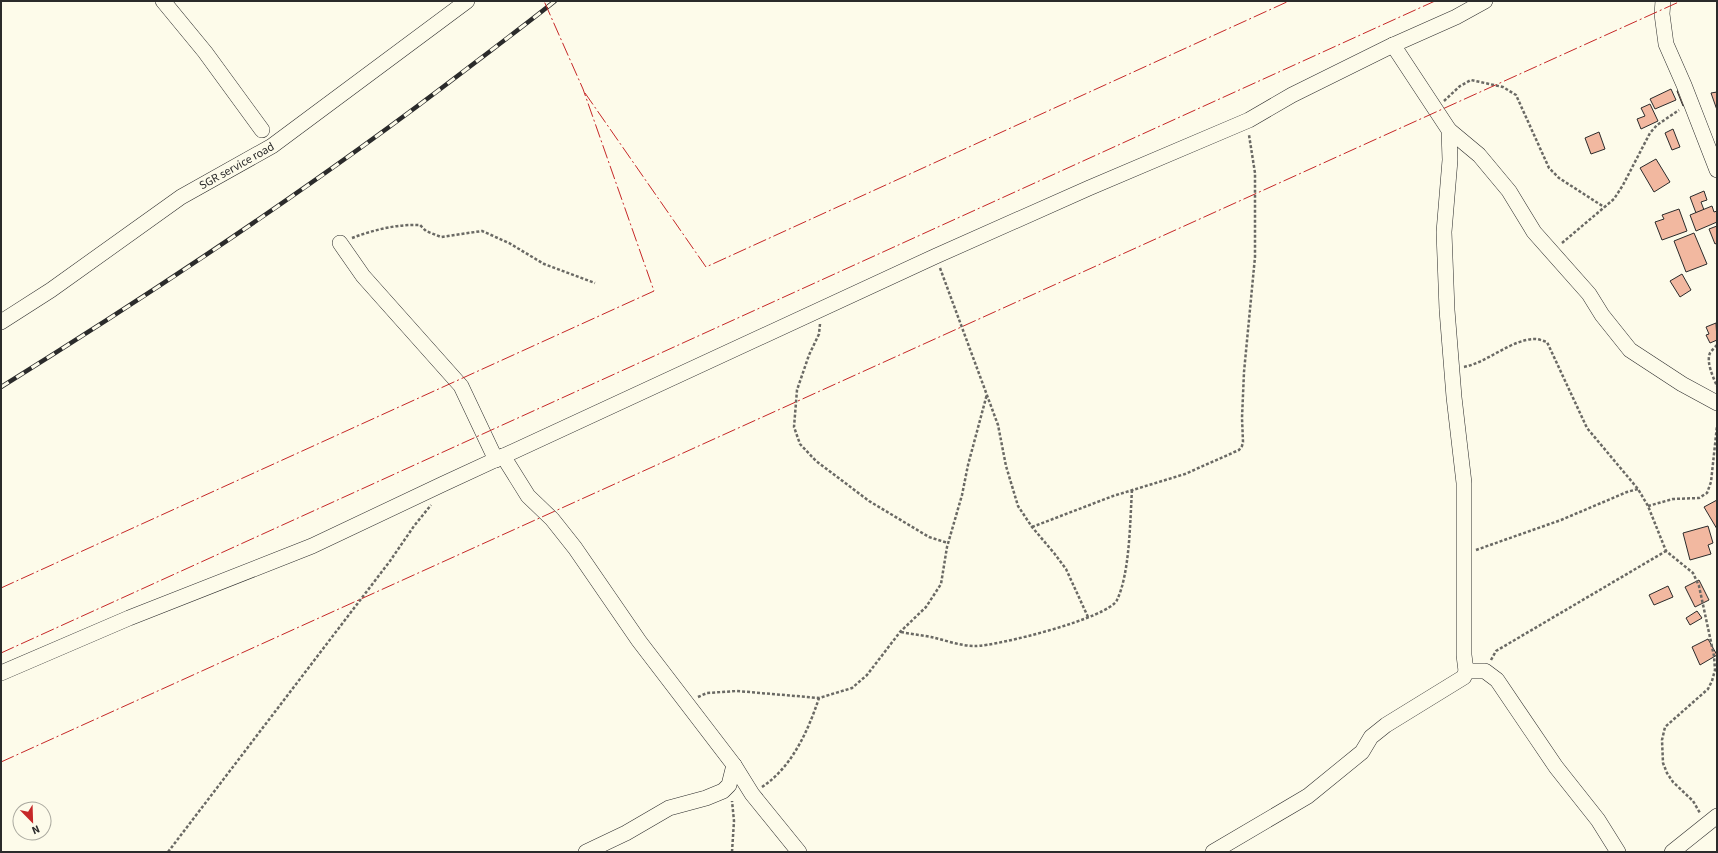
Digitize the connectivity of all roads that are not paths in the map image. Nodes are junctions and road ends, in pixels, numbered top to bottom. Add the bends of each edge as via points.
1 (163, 1) edge
2 (467, 1) edge
3 (1485, 1) edge
4 (1662, 1) edge
5 (1393, 45) junction
6 (262, 130) dead end
7 (1448, 130) junction
8 (1717, 170) edge
9 (340, 243) road end
10 (1, 322) edge
11 (1717, 403) edge
12 (499, 458) junction
13 (1466, 671) junction
14 (1, 673) edge
15 (734, 765) junction
16 (1712, 820) edge
17 (586, 852) edge
18 (799, 852) edge
19 (1213, 852) edge
20 (1618, 852) edge
21 (1672, 852) edge

1 - 6 street via 205,52
2 - 10 street, SGR service road via 272,146 181,197 51,290
3 - 5 street
4 - 8 street via 1666,44
5 - 7 street
5 - 12 street via 1246,121 936,256
7 - 11 street via 1479,155 1509,191 1534,232 1589,294 1630,350
7 - 13 street via 1450,160 1444,232 1447,310 1464,483
9 - 12 street via 363,276 461,386
12 - 14 street via 312,546 129,618
12 - 15 street via 528,496 552,519 575,548 639,641
13 - 19 street via 1464,677 1386,725 1371,737 1362,752 1308,796
13 - 20 street via 1485,671 1497,680 1556,767 1598,820
15 - 17 street via 729,785 723,791 669,808
15 - 18 street via 752,794
16 - 21 street

